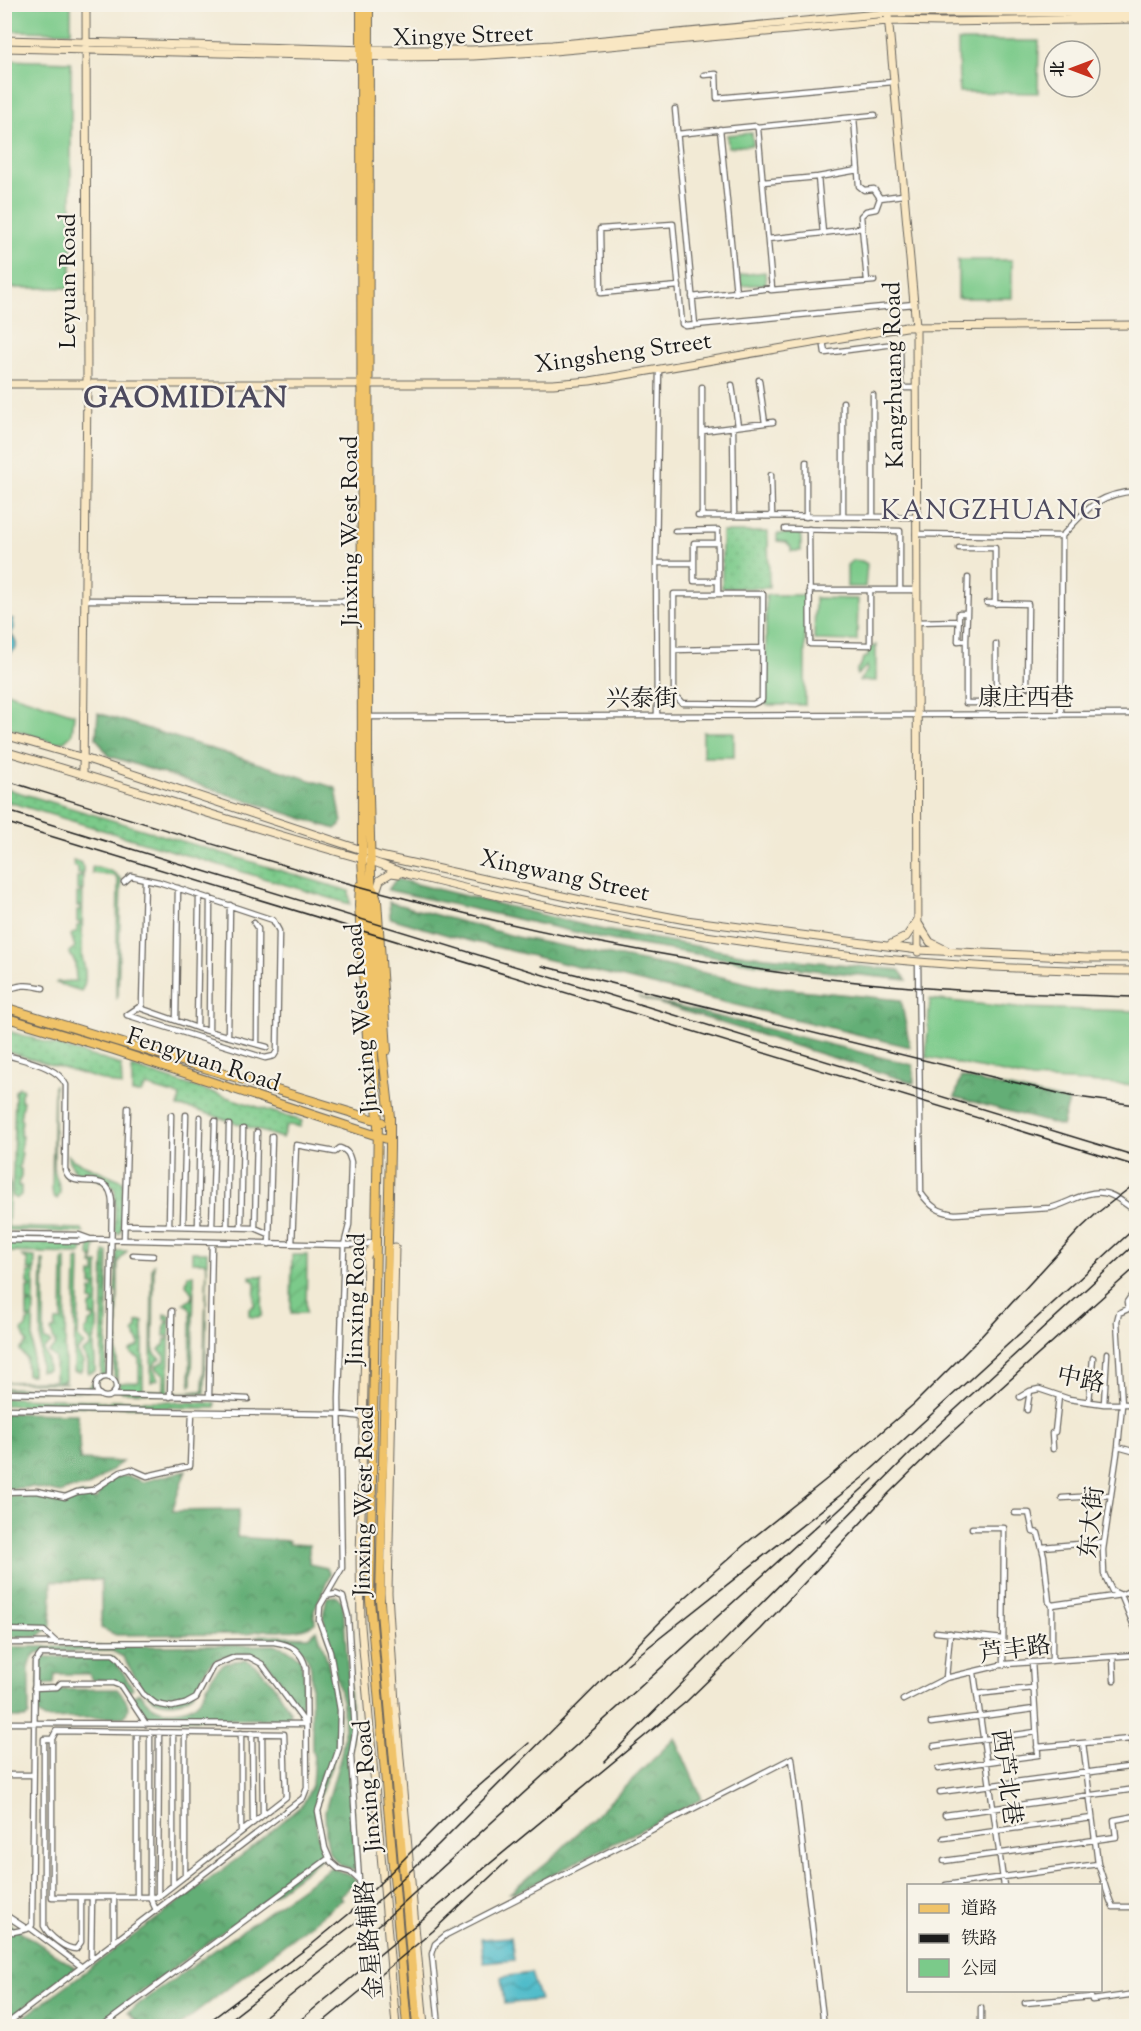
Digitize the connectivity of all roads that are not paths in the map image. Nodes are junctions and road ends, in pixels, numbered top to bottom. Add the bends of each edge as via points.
1 (86, 4) edge
2 (361, 4) edge
3 (369, 4) edge
4 (887, 4) edge
5 (1137, 13) edge
6 (888, 17) junction
7 (1137, 19) edge
8 (4, 40) edge
9 (86, 41) junction
10 (4, 48) edge
11 (86, 50) junction
12 (365, 53) junction
13 (704, 75) dead end
14 (893, 82) junction
15 (675, 109) dead end
16 (874, 115) dead end
17 (854, 117) junction
18 (757, 127) junction
19 (720, 129) junction
20 (677, 134) junction
21 (858, 170) junction
22 (818, 177) junction
23 (763, 182) junction
24 (903, 195) junction
25 (880, 198) junction
26 (862, 228) junction
27 (823, 233) junction
28 (768, 239) junction
29 (867, 281) junction
30 (874, 281) dead end
31 (679, 286) junction
32 (771, 290) junction
33 (736, 293) junction
34 (692, 297) junction
35 (914, 304) junction
36 (695, 325) junction
37 (1137, 325) edge
38 (916, 326) junction
39 (823, 340) junction
40 (659, 369) junction
41 (759, 380) dead end
42 (4, 384) edge
43 (87, 384) junction
44 (365, 385) junction
45 (732, 385) dead end
46 (702, 387) dead end
47 (916, 388) junction
48 (873, 395) dead end
49 (843, 402) dead end
50 (773, 422) dead end
51 (765, 423) junction
52 (736, 427) junction
53 (703, 431) junction
54 (806, 462) dead end
55 (771, 475) dead end
56 (1137, 491) edge
57 (734, 516) junction
58 (772, 516) junction
59 (806, 517) junction
60 (843, 517) junction
61 (873, 517) junction
62 (916, 517) junction
63 (785, 529) dead end
64 (809, 529) junction
65 (675, 531) dead end
66 (916, 534) junction
67 (1062, 536) junction
68 (718, 543) junction
69 (959, 548) dead end
70 (656, 563) junction
71 (694, 563) junction
72 (968, 578) dead end
73 (718, 580) junction
74 (362, 584) junction
75 (809, 590) junction
76 (870, 590) junction
77 (900, 590) junction
78 (916, 590) junction
79 (718, 594) junction
80 (85, 600) junction
81 (342, 601) junction
82 (987, 603) dead end
83 (995, 604) junction
84 (967, 612) junction
85 (362, 617) junction
86 (959, 621) junction
87 (916, 622) junction
88 (966, 640) junction
89 (996, 644) dead end
90 (762, 648) junction
91 (674, 650) junction
92 (1027, 687) dead end
93 (1137, 714) edge
94 (916, 715) junction
95 (1061, 715) junction
96 (657, 716) junction
97 (368, 717) junction
98 (4, 735) edge
99 (4, 751) edge
100 (84, 758) junction
101 (84, 774) junction
102 (366, 850) junction
103 (366, 860) junction
104 (407, 874) junction
105 (145, 879) junction
106 (124, 882) dead end
107 (370, 882) junction
108 (178, 888) junction
109 (375, 894) junction
110 (199, 895) junction
111 (210, 898) junction
112 (230, 905) junction
113 (372, 914) junction
114 (917, 921) junction
115 (254, 924) dead end
116 (887, 945) junction
117 (918, 950) junction
118 (951, 952) junction
119 (1137, 958) edge
120 (918, 962) junction
121 (1137, 971) edge
122 (43, 988) dead end
123 (4, 992) edge
124 (4, 1007) edge
125 (140, 1008) junction
126 (4, 1017) edge
127 (176, 1020) junction
128 (197, 1028) junction
129 (209, 1031) junction
130 (228, 1036) junction
131 (256, 1044) junction
132 (267, 1047) dead end
133 (4, 1054) edge
134 (387, 1088) junction
135 (128, 1108) dead end
136 (346, 1111) junction
137 (171, 1115) dead end
138 (186, 1115) dead end
139 (200, 1117) dead end
140 (215, 1121) dead end
141 (378, 1121) junction
142 (338, 1122) junction
143 (229, 1125) dead end
144 (390, 1126) junction
145 (243, 1129) dead end
146 (257, 1132) dead end
147 (378, 1135) junction
148 (272, 1136) dead end
149 (390, 1140) junction
150 (1137, 1211) edge
151 (125, 1225) junction
152 (169, 1226) junction
153 (183, 1226) junction
154 (198, 1227) junction
155 (212, 1227) junction
156 (227, 1227) junction
157 (241, 1227) junction
158 (255, 1228) junction
159 (269, 1234) junction
160 (5, 1237) edge
161 (112, 1240) junction
162 (124, 1240) junction
163 (375, 1241) junction
164 (212, 1242) junction
165 (269, 1244) junction
166 (292, 1244) junction
167 (344, 1245) junction
168 (395, 1247) dead end
169 (133, 1255) dead end
170 (153, 1256) dead end
171 (1137, 1289) edge
172 (1128, 1309) junction
173 (172, 1311) dead end
174 (1137, 1312) edge
175 (1107, 1353) dead end
176 (1093, 1358) dead end
177 (109, 1377) junction
178 (1030, 1391) junction
179 (4, 1393) edge
180 (100, 1395) junction
181 (112, 1395) junction
182 (1059, 1396) junction
183 (170, 1397) junction
184 (208, 1397) junction
185 (1020, 1397) dead end
186 (248, 1399) dead end
187 (1089, 1401) junction
188 (1104, 1404) junction
189 (1137, 1404) edge
190 (1122, 1405) junction
191 (4, 1409) edge
192 (1027, 1410) dead end
193 (192, 1412) junction
194 (339, 1414) junction
195 (363, 1417) junction
196 (373, 1441) junction
197 (1118, 1447) junction
198 (1053, 1449) dead end
199 (1137, 1452) edge
200 (4, 1492) edge
201 (1111, 1495) junction
202 (1062, 1498) dead end
203 (1015, 1513) dead end
204 (972, 1528) dead end
205 (1104, 1542) junction
206 (1042, 1547) junction
207 (1137, 1588) edge
208 (1121, 1595) junction
209 (326, 1596) junction
210 (1052, 1605) junction
211 (4, 1630) edge
212 (1137, 1631) edge
213 (936, 1632) dead end
214 (950, 1633) junction
215 (1003, 1640) junction
216 (4, 1642) edge
217 (57, 1642) junction
218 (1137, 1655) edge
219 (1113, 1657) junction
220 (1052, 1661) junction
221 (1032, 1662) junction
222 (1003, 1665) junction
223 (974, 1673) junction
224 (946, 1678) junction
225 (1114, 1680) dead end
226 (34, 1688) junction
227 (1033, 1688) junction
228 (977, 1694) junction
229 (903, 1700) dead end
230 (1034, 1709) junction
231 (980, 1717) junction
232 (4, 1723) edge
233 (33, 1723) junction
234 (931, 1723) dead end
235 (146, 1724) junction
236 (306, 1724) junction
237 (137, 1732) junction
238 (150, 1732) junction
239 (159, 1732) junction
240 (173, 1732) junction
241 (1036, 1732) junction
242 (185, 1733) junction
243 (241, 1733) junction
244 (252, 1734) junction
245 (262, 1734) junction
246 (52, 1739) junction
247 (983, 1740) junction
248 (1083, 1743) junction
249 (1135, 1744) edge
250 (934, 1746) dead end
251 (1037, 1747) junction
252 (987, 1763) junction
253 (1136, 1767) edge
254 (938, 1769) dead end
255 (1087, 1773) junction
256 (4, 1775) edge
257 (33, 1775) junction
258 (990, 1786) junction
259 (1137, 1789) edge
260 (940, 1792) dead end
261 (1089, 1795) junction
262 (993, 1809) junction
263 (263, 1815) junction
264 (945, 1815) dead end
265 (1137, 1815) edge
266 (1092, 1818) junction
267 (253, 1822) junction
268 (996, 1831) junction
269 (242, 1832) junction
270 (944, 1838) dead end
271 (1095, 1840) junction
272 (999, 1854) junction
273 (329, 1858) junction
274 (944, 1861) dead end
275 (1098, 1864) junction
276 (185, 1876) junction
277 (1003, 1877) junction
278 (359, 1880) junction
279 (953, 1884) edge
280 (1004, 1884) edge
281 (173, 1885) junction
282 (1103, 1891) edge
283 (356, 1893) dead end
284 (81, 1897) junction
285 (92, 1897) junction
286 (114, 1897) junction
287 (137, 1897) junction
288 (150, 1897) junction
289 (158, 1897) junction
290 (1137, 1909) edge
291 (156, 1910) junction
292 (4, 1914) edge
293 (4, 1926) edge
294 (28, 1928) junction
295 (114, 1943) junction
296 (91, 1960) junction
297 (82, 1967) junction
298 (1137, 1994) edge
299 (1025, 2002) dead end
300 (981, 2008) dead end
301 (4, 2026) edge
302 (102, 2026) edge
303 (396, 2026) edge
304 (407, 2026) edge
305 (417, 2026) edge
306 (424, 2026) edge
307 (439, 2026) edge
308 (824, 2026) edge
309 (981, 2026) edge

1 - 9 street, Leyuan Road
2 - 12 main road, Jinxing West Road
3 - 12 main road, Jinxing West Road
4 - 6 street, Kangzhuang Road
5 - 6 street, Xingye Street
6 - 7 street, Xingye Street via 942,22
6 - 12 street, Xingye Street via 552,45
6 - 14 street, Kangzhuang Road
8 - 9 street, Xingye Street
9 - 11 street, Leyuan Road
9 - 12 street, Xingye Street
10 - 11 street, Xingye Street
11 - 12 street, Xingye Street
11 - 43 street, Leyuan Road
12 - 44 main road, Jinxing West Road
13 - 14 street via 716,74 717,98
14 - 24 street, Kangzhuang Road
15 - 20 street
16 - 17 street
17 - 18 street
17 - 21 street
18 - 19 street
18 - 23 street
19 - 20 street
19 - 33 street
20 - 34 street
21 - 22 street
21 - 25 street via 860,186 864,190 874,189
22 - 23 street
22 - 27 street
23 - 28 street
24 - 25 street
24 - 35 street, Kangzhuang Road
25 - 26 street via 876,209 861,216
26 - 27 street
26 - 29 street
27 - 28 street
28 - 32 street
29 - 30 street
29 - 32 street
31 - 31 street via 673,224 600,229 601,293
31 - 36 street via 682,324
32 - 33 street
33 - 34 street
34 - 36 street
35 - 36 street
35 - 38 street, Kangzhuang Road
37 - 38 street, Xingsheng Street
38 - 39 street, Xingsheng Street
38 - 47 street, Kangzhuang Road
39 - 40 street, Xingsheng Street
39 - 47 street via 825,353 900,346 901,388
40 - 44 street, Xingsheng Street via 553,384
40 - 70 street
41 - 51 street
42 - 43 street, Xingsheng Street
43 - 44 street, Xingsheng Street
43 - 80 street, Leyuan Road
44 - 74 main road, Jinxing West Road
44 - 97 main road, Jinxing West Road
45 - 52 street
46 - 53 street
47 - 62 street, Kangzhuang Road
48 - 61 street
49 - 60 street
50 - 51 street
51 - 52 street
52 - 53 street
52 - 57 street
53 - 57 street via 700,516
54 - 59 street
55 - 58 street
56 - 67 street via 1099,500
57 - 58 street
58 - 59 street
59 - 60 street
60 - 61 street
61 - 62 street
62 - 66 street, Kangzhuang Road
63 - 64 street
64 - 75 street
64 - 77 street via 900,531
65 - 68 street via 718,530
66 - 67 street
66 - 78 street, Kangzhuang Road
67 - 95 street
68 - 71 street via 694,543
68 - 73 street
69 - 83 street via 995,548
70 - 71 street
70 - 96 street
71 - 73 street via 694,581
72 - 84 street
73 - 79 street
74 - 81 street via 355,594
74 - 85 main road, Jinxing West Road
75 - 76 street
75 - 76 street via 810,644 870,645
76 - 77 street
77 - 78 street
78 - 87 street, Kangzhuang Road
79 - 90 street via 763,594
79 - 91 street via 674,594
80 - 81 street
80 - 100 street, Leyuan Road
81 - 85 street
82 - 83 street
83 - 92 street via 1028,604
84 - 86 street via 959,613
84 - 88 street
85 - 102 main road, Jinxing West Road
86 - 87 street
86 - 88 street via 958,641
87 - 94 street, Kangzhuang Road
88 - 89 street via 966,703 996,703
90 - 91 street
90 - 91 street via 762,700 753,704 682,703 674,694
93 - 95 street, 康庄西巷
94 - 95 street, 康庄西巷
94 - 96 street, 兴泰街
94 - 114 street, Kangzhuang Road
96 - 97 street, 兴泰街
97 - 102 main road, Jinxing West Road
98 - 100 street, Xingwang Street
99 - 101 street, Xingwang Street
100 - 101 street, Leyuan Road
100 - 102 street, Xingwang Street
101 - 103 street, Xingwang Street
102 - 103 main road, Jinxing West Road
102 - 116 street, Xingwang Street via 686,920
103 - 104 street, Xingwang Street
103 - 107 main road, Jinxing West Road
103 - 141 main road, Jinxing Road via 359,905 368,1053 376,1075
104 - 109 street via 391,873 384,877
104 - 120 street, Xingwang Street via 638,925
105 - 106 street via 131,876
105 - 108 street
105 - 125 street
107 - 109 main road
107 - 113 main road, Jinxing West Road
108 - 110 street
108 - 127 street
109 - 113 street
109 - 134 main road
110 - 111 street
110 - 128 street
111 - 112 street
111 - 129 street
112 - 125 street via 273,920 279,931 278,1045 274,1056 265,1058 127,1015
112 - 130 street
113 - 134 main road, Jinxing West Road
114 - 116 street via 906,937
114 - 117 street, Kangzhuang Road
114 - 118 street via 930,942
115 - 131 street via 258,929
116 - 117 street, Xingwang Street
117 - 118 street, Xingwang Street
117 - 120 street, Kangzhuang Road
118 - 119 street, Xingwang Street
120 - 121 street, Xingwang Street via 1061,971
120 - 150 street via 921,1193 928,1203 941,1212 954,1214 1050,1208 1104,1192
122 - 123 street via 22,985
124 - 136 main road, Fengyuan Road
125 - 127 street
126 - 142 main road, Fengyuan Road
127 - 128 street
128 - 129 street
129 - 130 street
130 - 131 street
131 - 132 street
133 - 161 street via 52,1070 63,1078 66,1175 73,1181 104,1184 110,1190
134 - 144 main road, Jinxing West Road
135 - 151 street
136 - 141 main road, Fengyuan Road
136 - 142 main road via 347,1115
137 - 152 street
138 - 153 street
139 - 154 street
140 - 155 street
141 - 144 main road, Fengyuan Road
141 - 147 main road, Jinxing Road
142 - 147 main road, Fengyuan Road
143 - 156 street
144 - 149 main road, Jinxing West Road
145 - 157 street
146 - 158 street
147 - 149 main road, Fengyuan Road
147 - 163 main road, Jinxing Road
148 - 159 street
149 - 305 main road, Jinxing West Road via 380,1600
151 - 152 street
151 - 162 street
152 - 153 street
153 - 154 street
154 - 155 street
155 - 156 street
156 - 157 street
157 - 158 street
158 - 159 street
159 - 165 street
160 - 161 street via 79,1235
161 - 162 street
161 - 177 street
162 - 164 street
163 - 167 street
163 - 195 street, 金星路辅路 via 367,1256
163 - 196 main road, Jinxing Road
164 - 165 street
164 - 184 street
165 - 166 street
166 - 167 street
166 - 167 street via 296,1145 335,1152 340,1148 349,1154
167 - 194 street
168 - 306 street, 金星路辅路 via 388,1593
169 - 170 street
171 - 172 street, 东大街 via 1127,1302
172 - 174 street
172 - 190 street, 东大街 via 1119,1313 1117,1321
173 - 183 street
175 - 188 street
176 - 187 street
177 - 180 street via 97,1384
177 - 181 street via 116,1387
178 - 182 street, 中路 via 1039,1389
178 - 185 street, 中路
178 - 192 street
179 - 180 street
180 - 181 street
181 - 183 street
182 - 187 street, 中路
182 - 198 street
183 - 184 street
184 - 186 street
187 - 188 street, 中路
188 - 190 street, 中路
189 - 190 street, 中路
190 - 197 street, 东大街
191 - 193 street
193 - 194 street
193 - 200 street via 190,1466 147,1476 131,1469 93,1490 65,1497 37,1491
194 - 195 street
194 - 209 street via 342,1568
195 - 196 street
195 - 303 street, 金星路辅路 via 361,1626
196 - 304 main road, Jinxing Road via 370,1600
197 - 199 street
197 - 201 street, 东大街
201 - 202 street
201 - 205 street, 东大街
203 - 206 street via 1029,1513 1033,1532 1038,1533
204 - 215 street via 1004,1528
205 - 206 street
205 - 208 street, 东大街 via 1104,1574 1112,1591
206 - 210 street
207 - 208 street
208 - 210 street
208 - 212 street, 东大街
209 - 273 street via 319,1620 330,1651 340,1710 339,1748 318,1811
209 - 278 street via 343,1597 348,1616
210 - 220 street
211 - 217 street via 44,1631
213 - 214 street
214 - 215 street
214 - 224 street
215 - 222 street
216 - 217 street
217 - 236 street via 286,1644 302,1656 306,1668
218 - 219 street, 芦丰路
219 - 220 street, 芦丰路
219 - 225 street
220 - 221 street, 芦丰路
221 - 222 street, 芦丰路
221 - 227 street
222 - 223 street, 芦丰路
223 - 224 street, 芦丰路
223 - 228 street, 西芦北巷
224 - 229 street, 芦丰路
226 - 233 street
226 - 235 street via 57,1687 61,1683 113,1683 121,1686
226 - 236 street via 34,1662 41,1654 113,1654 143,1694 156,1704 172,1707 196,1698 213,1666 235,1657 249,1657 262,1664
227 - 228 street
227 - 230 street
228 - 231 street, 西芦北巷
230 - 231 street
230 - 241 street
231 - 234 street
231 - 247 street, 西芦北巷
232 - 233 street
233 - 235 street
233 - 257 street
235 - 236 street
236 - 291 street via 307,1788 303,1798
237 - 238 street
237 - 246 street via 57,1731
237 - 287 street
238 - 239 street
238 - 288 street
239 - 240 street
239 - 289 street
240 - 242 street
240 - 281 street
241 - 247 street
241 - 251 street
242 - 243 street
242 - 276 street
243 - 244 street
243 - 269 street
244 - 245 street
244 - 267 street
245 - 263 street
245 - 263 street via 284,1734 286,1797
246 - 284 street via 52,1897
246 - 284 street via 44,1739 44,1926 70,1949 76,1949 81,1942
247 - 250 street
247 - 252 street, 西芦北巷
248 - 249 street via 1131,1740
248 - 251 street
248 - 255 street
249 - 253 street
251 - 252 street via 1038,1755
252 - 254 street
252 - 258 street, 西芦北巷
253 - 255 street
255 - 258 street
255 - 261 street
256 - 257 street
257 - 294 street via 32,1925
258 - 260 street
258 - 262 street, 西芦北巷
259 - 261 street
261 - 262 street
261 - 266 street
262 - 264 street
262 - 268 street, 西芦北巷
263 - 267 street
265 - 271 street via 1113,1820 1116,1838
266 - 268 street
266 - 271 street
267 - 269 street
268 - 270 street
268 - 272 street, 西芦北巷
269 - 276 street
271 - 272 street
271 - 275 street
272 - 274 street
272 - 277 street, 西芦北巷
273 - 278 street
273 - 302 street
275 - 277 street
275 - 282 street
276 - 281 street
277 - 279 street
277 - 280 street, 西芦北巷
278 - 283 street
281 - 289 street
282 - 290 street via 1113,1908
284 - 285 street
285 - 286 street
285 - 296 street
286 - 287 street
286 - 295 street
287 - 288 street
288 - 289 street
288 - 291 street
291 - 295 street
292 - 294 street
293 - 294 street via 13,1932
294 - 297 street
295 - 296 street
296 - 297 street
297 - 301 street
298 - 299 street
300 - 309 street
307 - 308 street via 432,1954 435,1944 446,1935 792,1758

